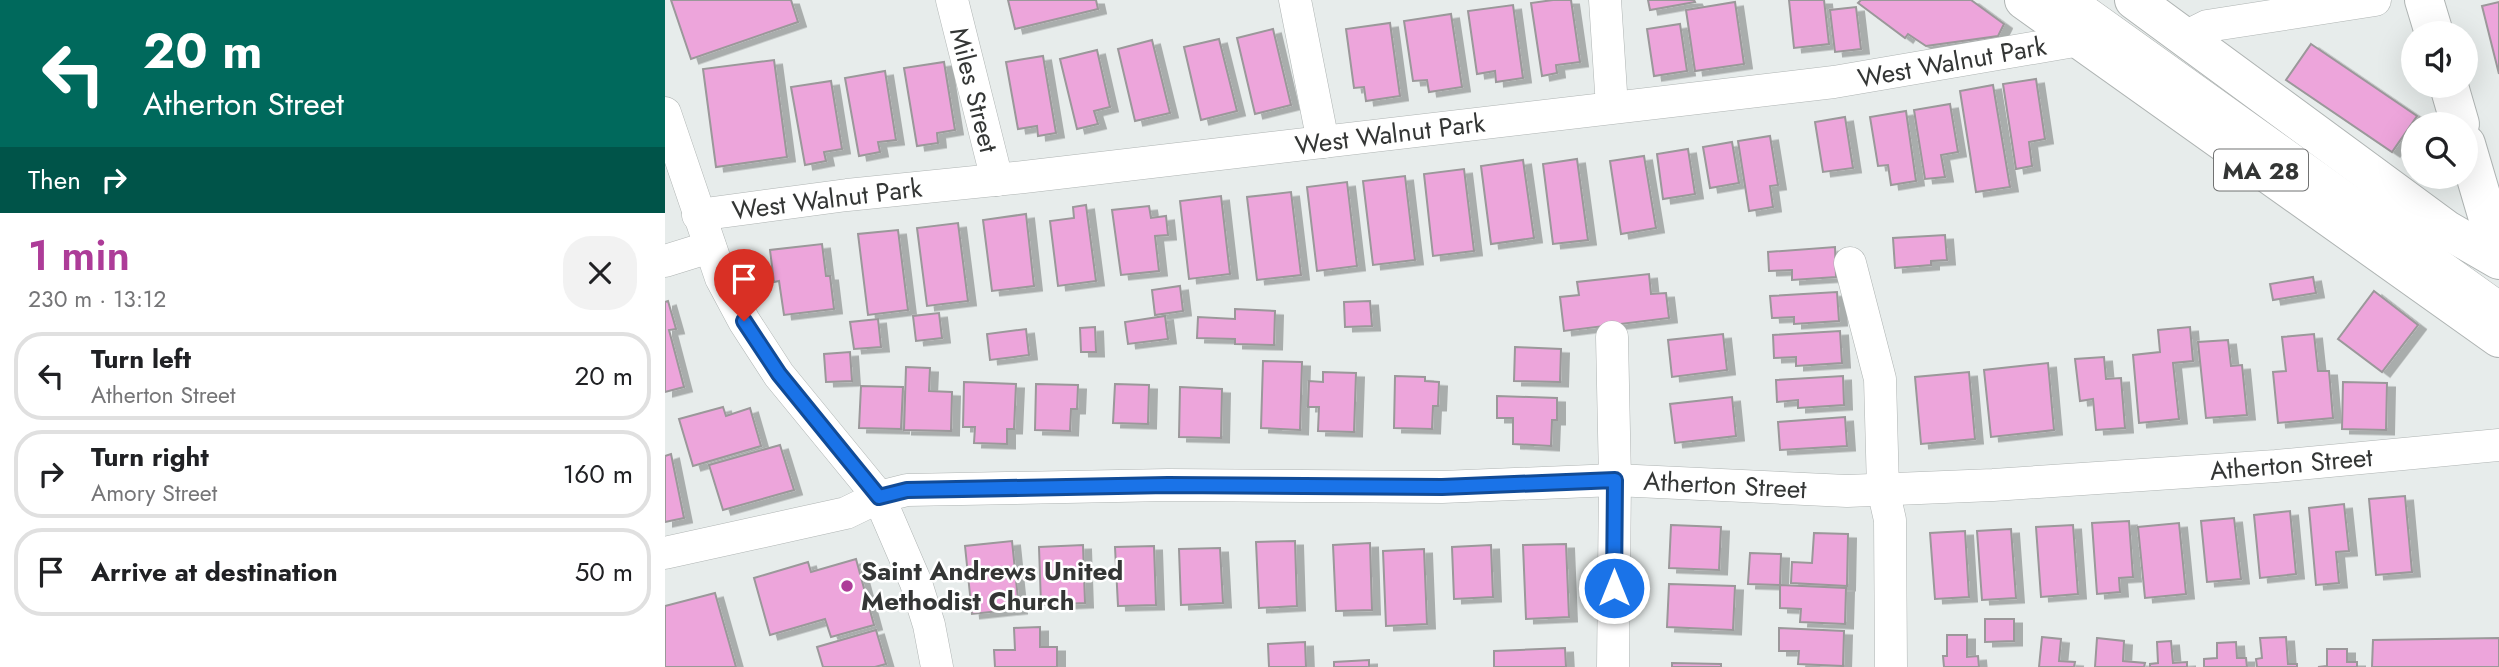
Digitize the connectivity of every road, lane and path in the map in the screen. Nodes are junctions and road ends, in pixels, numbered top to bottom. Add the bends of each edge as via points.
1 (952, 0) edge
2 (1295, 0) edge
3 (1605, 0) edge
4 (2024, 0) edge
5 (2069, 0) edge
6 (2134, 0) edge
7 (2375, 0) edge
8 (2424, 0) edge
9 (2430, 21) edge
10 (2185, 37) junction
11 (2080, 40) junction
12 (1612, 107) junction
13 (665, 113) edge
14 (1324, 142) junction
15 (997, 180) junction
16 (2478, 185) edge
17 (698, 215) junction
18 (710, 247) junction
19 (2499, 258) edge
20 (665, 261) edge
21 (1850, 263) dead end
22 (2499, 308) edge
23 (1612, 337) dead end
24 (2499, 338) edge
25 (2499, 445) edge
26 (1615, 480) junction
27 (1883, 489) junction
28 (879, 497) junction
29 (665, 553) edge
30 (937, 667) edge
31 (1613, 667) edge
32 (1891, 667) edge

1 - 15 street, Miles Street
2 - 14 street
3 - 12 street
4 - 11 main road, MA 28
5 - 22 street
6 - 10 main road, MA 28
7 - 10 street via 2207,26
8 - 9 main road
10 - 19 main road, MA 28 via 2447,230
11 - 12 street, West Walnut Park via 1834,82
11 - 24 main road, MA 28
12 - 14 street, West Walnut Park
13 - 17 street
14 - 15 street, West Walnut Park
15 - 17 street, West Walnut Park
16 - 19 main road
17 - 18 street
18 - 20 street
18 - 28 street via 744,321 779,374
21 - 27 street via 1880,379
23 - 26 street
25 - 27 street, Atherton Street via 2262,467
26 - 27 street, Atherton Street
26 - 28 street, Atherton Street via 1442,487 1168,485 907,490
26 - 31 street
27 - 32 street via 1890,520
28 - 29 street, Atherton Street via 846,513
28 - 30 street via 916,583

